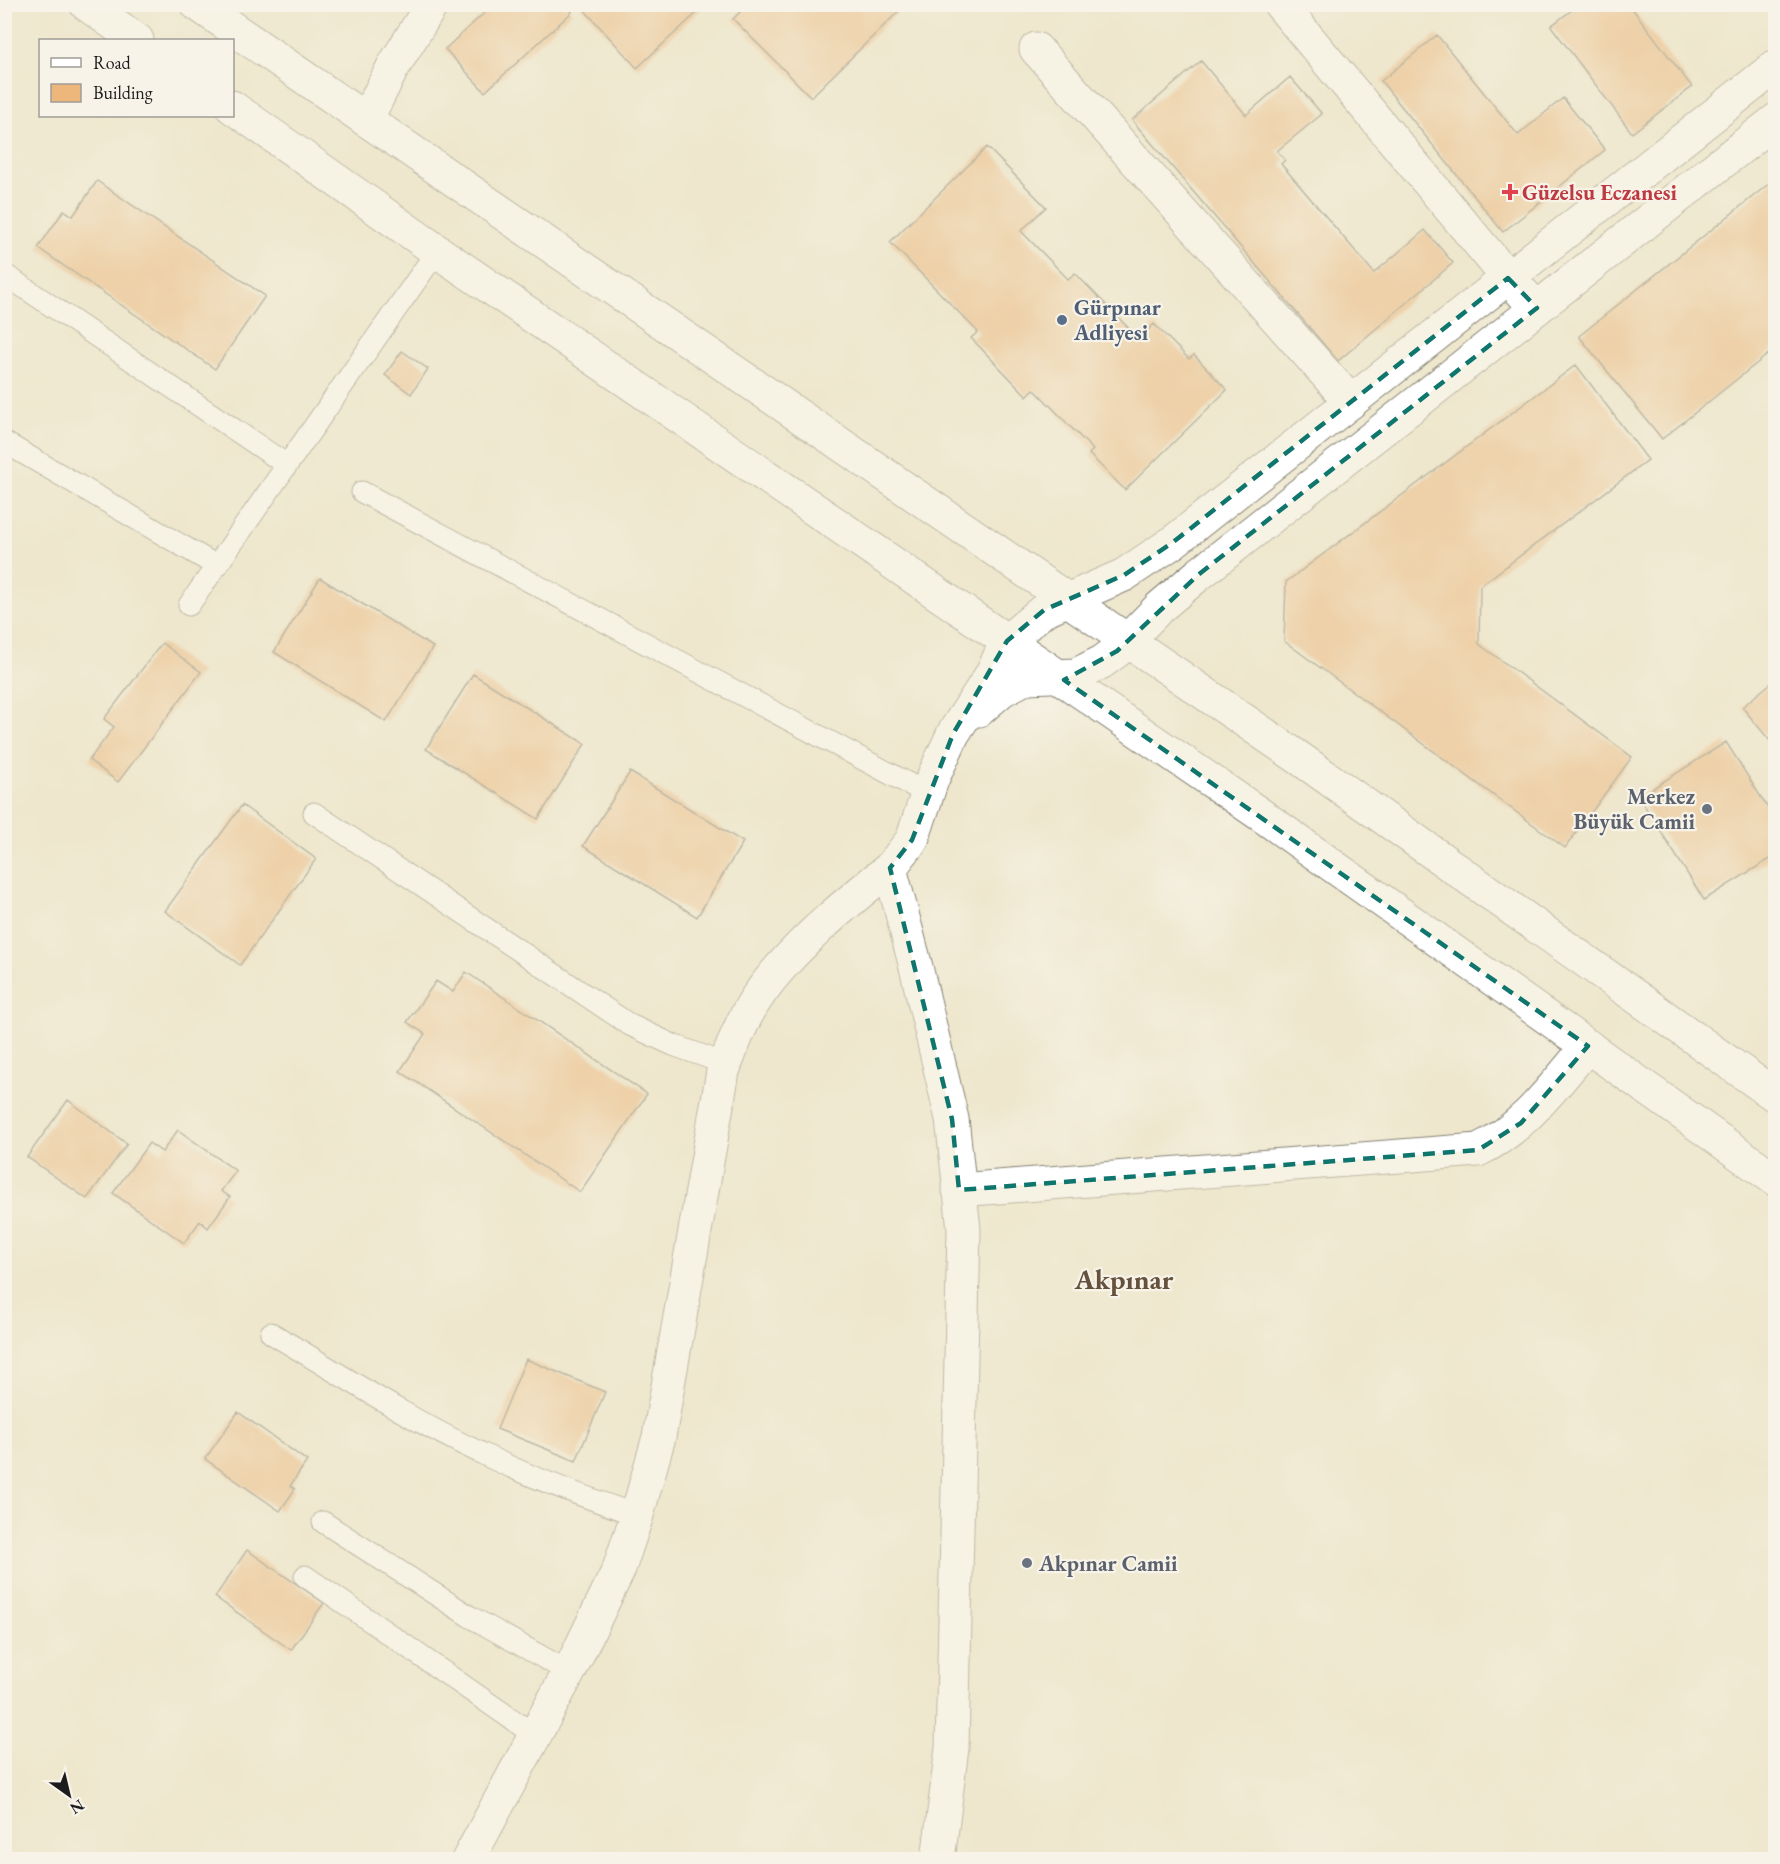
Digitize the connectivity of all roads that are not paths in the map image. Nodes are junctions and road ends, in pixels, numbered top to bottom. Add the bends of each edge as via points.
1 (86, 4) edge
2 (197, 4) edge
3 (432, 4) edge
4 (1280, 4) edge
5 (136, 39) edge
6 (1036, 49) dead end
7 (1776, 66) edge
8 (234, 108) edge
9 (366, 120) junction
10 (1776, 120) edge
11 (437, 251) junction
12 (4, 274) edge
13 (1508, 278) junction
14 (1537, 308) junction
15 (1351, 402) junction
16 (4, 442) edge
17 (287, 465) junction
18 (362, 492) dead end
19 (217, 566) junction
20 (1066, 599) junction
21 (189, 605) dead end
22 (1007, 641) junction
23 (1128, 641) junction
24 (1059, 677) junction
25 (953, 734) junction
26 (928, 794) junction
27 (314, 813) dead end
28 (890, 868) junction
29 (1588, 1046) junction
30 (726, 1064) junction
31 (1776, 1096) edge
32 (1776, 1179) edge
33 (959, 1190) junction
34 (271, 1333) dead end
35 (637, 1515) junction
36 (323, 1522) dead end
37 (305, 1576) dead end
38 (569, 1672) junction
39 (536, 1736) junction
40 (468, 1860) edge
41 (938, 1860) edge

1 - 5 street
2 - 9 street
3 - 9 street
4 - 13 street
6 - 15 street
7 - 13 street
8 - 11 street
9 - 20 street
10 - 14 street
11 - 17 lane
11 - 22 street
12 - 17 lane
13 - 14 street
13 - 15 street
14 - 23 street via 1190,582
15 - 20 street via 1172,543 1099,588
16 - 19 lane
17 - 19 lane
18 - 26 lane
19 - 21 lane
20 - 22 street via 1035,617
20 - 23 street
22 - 24 street
22 - 25 street via 991,675
23 - 24 street via 1088,670
23 - 31 street
24 - 25 street via 1027,677 1012,683
24 - 29 street
25 - 26 street
26 - 28 street via 912,840
27 - 30 lane via 630,1025
28 - 30 street via 836,912 758,996
28 - 33 street via 952,1119
29 - 32 street
29 - 33 street via 1521,1123 1500,1140 1478,1150
30 - 35 street via 661,1427
33 - 41 street via 964,1229 952,1748
34 - 35 lane via 480,1453 550,1485
35 - 38 street via 619,1569
36 - 38 lane via 469,1616
37 - 39 lane
38 - 39 street
39 - 40 street

